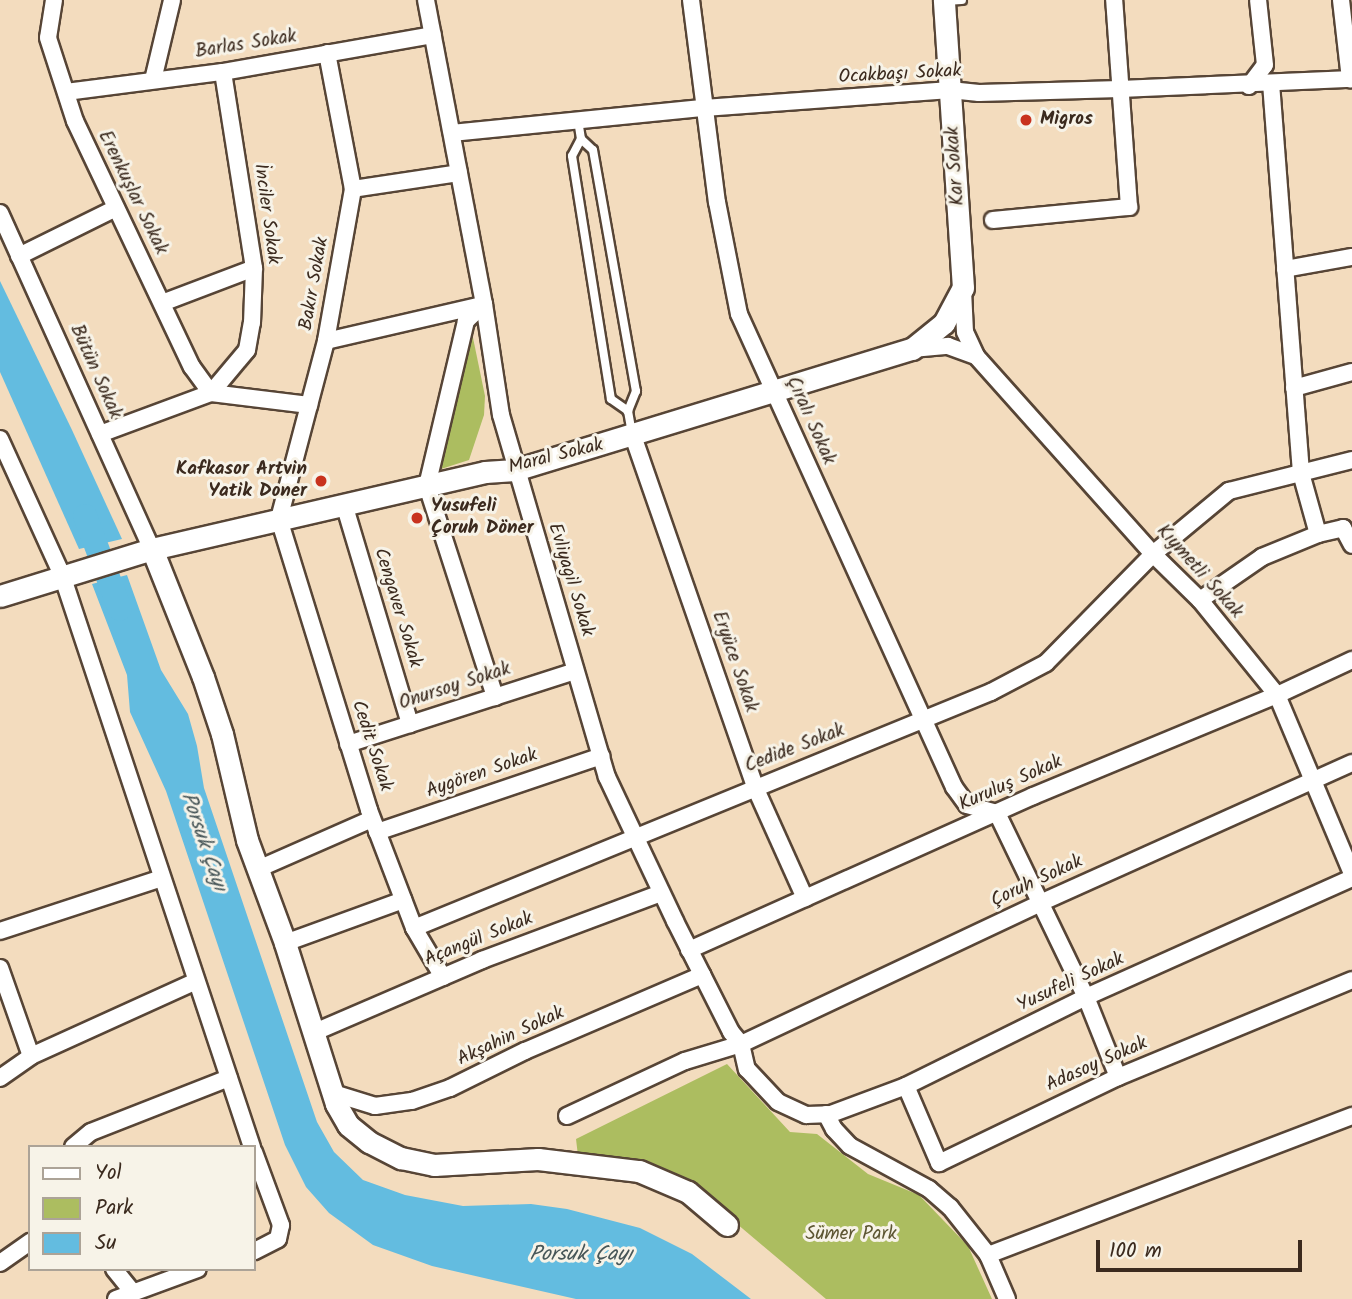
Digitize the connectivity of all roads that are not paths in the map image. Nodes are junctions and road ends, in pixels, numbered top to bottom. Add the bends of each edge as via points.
1 (54, 0) edge
2 (172, 0) edge
3 (426, 0) edge
4 (691, 0) edge
5 (950, 0) edge
6 (1114, 0) edge
7 (1258, 0) edge
8 (1341, 0) edge
9 (433, 35) junction
10 (327, 53) junction
11 (223, 72) junction
12 (1351, 79) edge
13 (153, 80) junction
14 (1271, 84) junction
15 (1249, 86) junction
16 (1121, 89) junction
17 (950, 90) junction
18 (66, 92) junction
19 (704, 108) junction
20 (578, 120) junction
21 (452, 133) junction
22 (581, 139) junction
23 (458, 173) junction
24 (353, 189) junction
25 (116, 208) junction
26 (0, 213) edge
27 (993, 220) dead end
28 (19, 256) junction
29 (1352, 257) edge
30 (254, 268) junction
31 (1285, 269) junction
32 (963, 288) junction
33 (162, 303) junction
34 (484, 304) junction
35 (965, 332) joint
36 (326, 341) junction
37 (912, 349) junction
38 (976, 356) junction
39 (1352, 372) edge
40 (1294, 388) junction
41 (774, 391) junction
42 (211, 393) junction
43 (309, 405) junction
44 (628, 411) junction
45 (100, 434) junction
46 (633, 436) junction
47 (2, 446) edge
48 (1352, 460) edge
49 (515, 470) junction
50 (1301, 472) junction
51 (427, 486) junction
52 (344, 504) junction
53 (279, 519) junction
54 (1318, 534) junction
55 (1352, 545) edge
56 (152, 549) junction
57 (1153, 554) junction
58 (62, 575) junction
59 (0, 596) edge
60 (1200, 600) junction
61 (1352, 660) edge
62 (575, 671) junction
63 (1276, 695) junction
64 (495, 697) junction
65 (923, 723) junction
66 (410, 724) junction
67 (348, 744) junction
68 (601, 756) junction
69 (1352, 763) edge
70 (1311, 779) junction
71 (755, 787) junction
72 (997, 813) junction
73 (374, 825) junction
74 (636, 838) junction
75 (258, 869) junction
76 (1352, 873) edge
77 (162, 878) junction
78 (1352, 878) edge
79 (661, 893) junction
80 (805, 898) junction
81 (403, 900) junction
82 (1038, 904) junction
83 (414, 928) junction
84 (0, 931) edge
85 (285, 943) junction
86 (689, 950) junction
87 (0, 968) edge
88 (702, 975) junction
89 (443, 977) junction
90 (1352, 980) edge
91 (196, 981) junction
92 (1086, 997) junction
93 (315, 1032) junction
94 (741, 1044) junction
95 (31, 1056) junction
96 (0, 1077) edge
97 (1118, 1077) junction
98 (229, 1078) junction
99 (906, 1086) junction
100 (333, 1093) junction
101 (826, 1114) junction
102 (806, 1115) joint
103 (567, 1116) dead end
104 (1352, 1116) edge
105 (75, 1145) edge
106 (251, 1145) edge
107 (256, 1157) edge
108 (727, 1225) dead end
109 (28, 1243) edge
110 (256, 1250) edge
111 (988, 1255) junction
112 (0, 1264) edge
113 (116, 1271) edge
114 (192, 1271) edge
115 (132, 1291) junction
116 (116, 1299) edge
117 (1007, 1299) edge

1 - 18 street, Erenkuşlar Sokak via 48,38
2 - 13 street
3 - 9 street, Evliyagil Sokak
4 - 19 street, Çıralı Sokak
5 - 17 street, Kar Sokak
6 - 16 street
7 - 15 street via 1265,65
8 - 12 street
9 - 10 street, Barlas Sokak
9 - 21 street, Evliyagil Sokak
10 - 11 street, Barlas Sokak
10 - 24 street, Bakır Sokak
11 - 13 street, Barlas Sokak
11 - 30 street, İnciler Sokak
12 - 14 street, Ocakbaşı Sokak
13 - 18 street, Barlas Sokak
14 - 15 street, Ocakbaşı Sokak
14 - 31 street
15 - 16 street, Ocakbaşı Sokak
16 - 17 street, Ocakbaşı Sokak
16 - 27 street via 1129,206
17 - 19 street, Ocakbaşı Sokak
17 - 32 street, Kar Sokak
18 - 25 street, Erenkuşlar Sokak
19 - 20 street, Ocakbaşı Sokak
19 - 41 street, Çıralı Sokak via 739,314
20 - 21 street, Ocakbaşı Sokak
20 - 22 lane
21 - 23 street, Evliyagil Sokak
22 - 44 lane via 593,150 636,391
22 - 44 lane via 572,156 611,399
23 - 24 street
23 - 34 street, Evliyagil Sokak
24 - 36 street, Bakır Sokak
25 - 28 street
25 - 33 street, Erenkuşlar Sokak
26 - 28 street, Bütün Sokak
28 - 45 street, Bütün Sokak
29 - 31 street
30 - 33 street
30 - 42 street, İnciler Sokak via 247,350
31 - 40 street
32 - 35 street, Kar Sokak
32 - 37 street via 944,323
33 - 42 street, Erenkuşlar Sokak via 192,367
34 - 36 street
34 - 49 street, Evliyagil Sokak via 501,415
34 - 51 street via 466,321
35 - 38 street, Kıymetli Sokak
36 - 43 street, Bakır Sokak
37 - 38 street via 948,346
37 - 41 street, Maral Sokak
38 - 57 street, Kıymetli Sokak
39 - 40 street
40 - 50 street
41 - 46 street, Maral Sokak
41 - 65 street, Çıralı Sokak
42 - 43 street
42 - 45 street
43 - 53 street, Bakır Sokak
44 - 46 lane
45 - 56 street, Bütün Sokak
46 - 49 street, Maral Sokak
46 - 71 street, Eryüce Sokak
47 - 58 street
48 - 50 street, Cedide Sokak
49 - 51 street, Maral Sokak
49 - 62 street, Evliyagil Sokak
50 - 54 street
50 - 57 street, Cedide Sokak via 1229,491
51 - 52 street, Maral Sokak
51 - 64 street
52 - 53 street, Maral Sokak
52 - 66 street, Cengaver Sokak
53 - 56 street, Maral Sokak
53 - 67 street, Cedit Sokak
54 - 55 street via 1343,528
54 - 60 street via 1262,557
56 - 58 street, Maral Sokak
56 - 75 street via 222,734
57 - 60 street, Kıymetli Sokak
57 - 65 street, Cedide Sokak via 1046,663
58 - 59 street, Maral Sokak
58 - 77 street
60 - 63 street, Kıymetli Sokak
61 - 63 street, Kuruluş Sokak
62 - 64 street, Onursoy Sokak
62 - 68 street, Evliyagil Sokak
63 - 70 street, Kıymetli Sokak
63 - 72 street, Kuruluş Sokak
64 - 66 street, Onursoy Sokak
65 - 71 street, Cedide Sokak
65 - 72 street, Çıralı Sokak via 967,805
66 - 67 street, Onursoy Sokak
67 - 73 street, Cedit Sokak
68 - 73 street, Aygören Sokak
68 - 74 street, Evliyagil Sokak
69 - 70 street, Çoruh Sokak
70 - 76 street, Kıymetli Sokak
70 - 82 street, Çoruh Sokak
71 - 74 street, Cedide Sokak
71 - 80 street, Eryüce Sokak
72 - 80 street, Kuruluş Sokak
72 - 82 street
73 - 75 street, Aygören Sokak
73 - 81 street, Cedit Sokak
74 - 79 street, Evliyagil Sokak
74 - 83 street, Cedide Sokak
75 - 85 street
77 - 84 street
77 - 91 street
78 - 92 street, Yusufeli Sokak
79 - 86 street, Evliyagil Sokak
79 - 89 street, Açangül Sokak
80 - 86 street, Kuruluş Sokak
81 - 83 street, Cedit Sokak
81 - 85 street
82 - 92 street
82 - 94 street, Çoruh Sokak
83 - 89 street, Cedit Sokak
85 - 93 street
86 - 88 street, Evliyagil Sokak
87 - 95 street
88 - 94 street, Evliyagil Sokak
88 - 100 street, Akşahin Sokak via 412,1101 375,1106
89 - 93 street, Açangül Sokak
90 - 97 street, Adasoy Sokak
91 - 95 street
91 - 98 street
92 - 97 street
92 - 99 street, Yusufeli Sokak
93 - 100 street
94 - 102 street, Evliyagil Sokak via 747,1069 778,1102
94 - 103 street via 685,1061
95 - 96 street
97 - 99 street, Adasoy Sokak via 939,1163
98 - 105 street via 91,1132
98 - 106 street
99 - 101 street, Yusufeli Sokak
100 - 108 street via 348,1125 401,1158 434,1166 538,1159 639,1171 688,1192
101 - 102 street, Yusufeli Sokak
101 - 111 street via 850,1146 939,1197
104 - 111 street
107 - 110 street via 281,1225 278,1239
109 - 112 street
111 - 117 street
113 - 115 street
114 - 115 street
115 - 116 street

